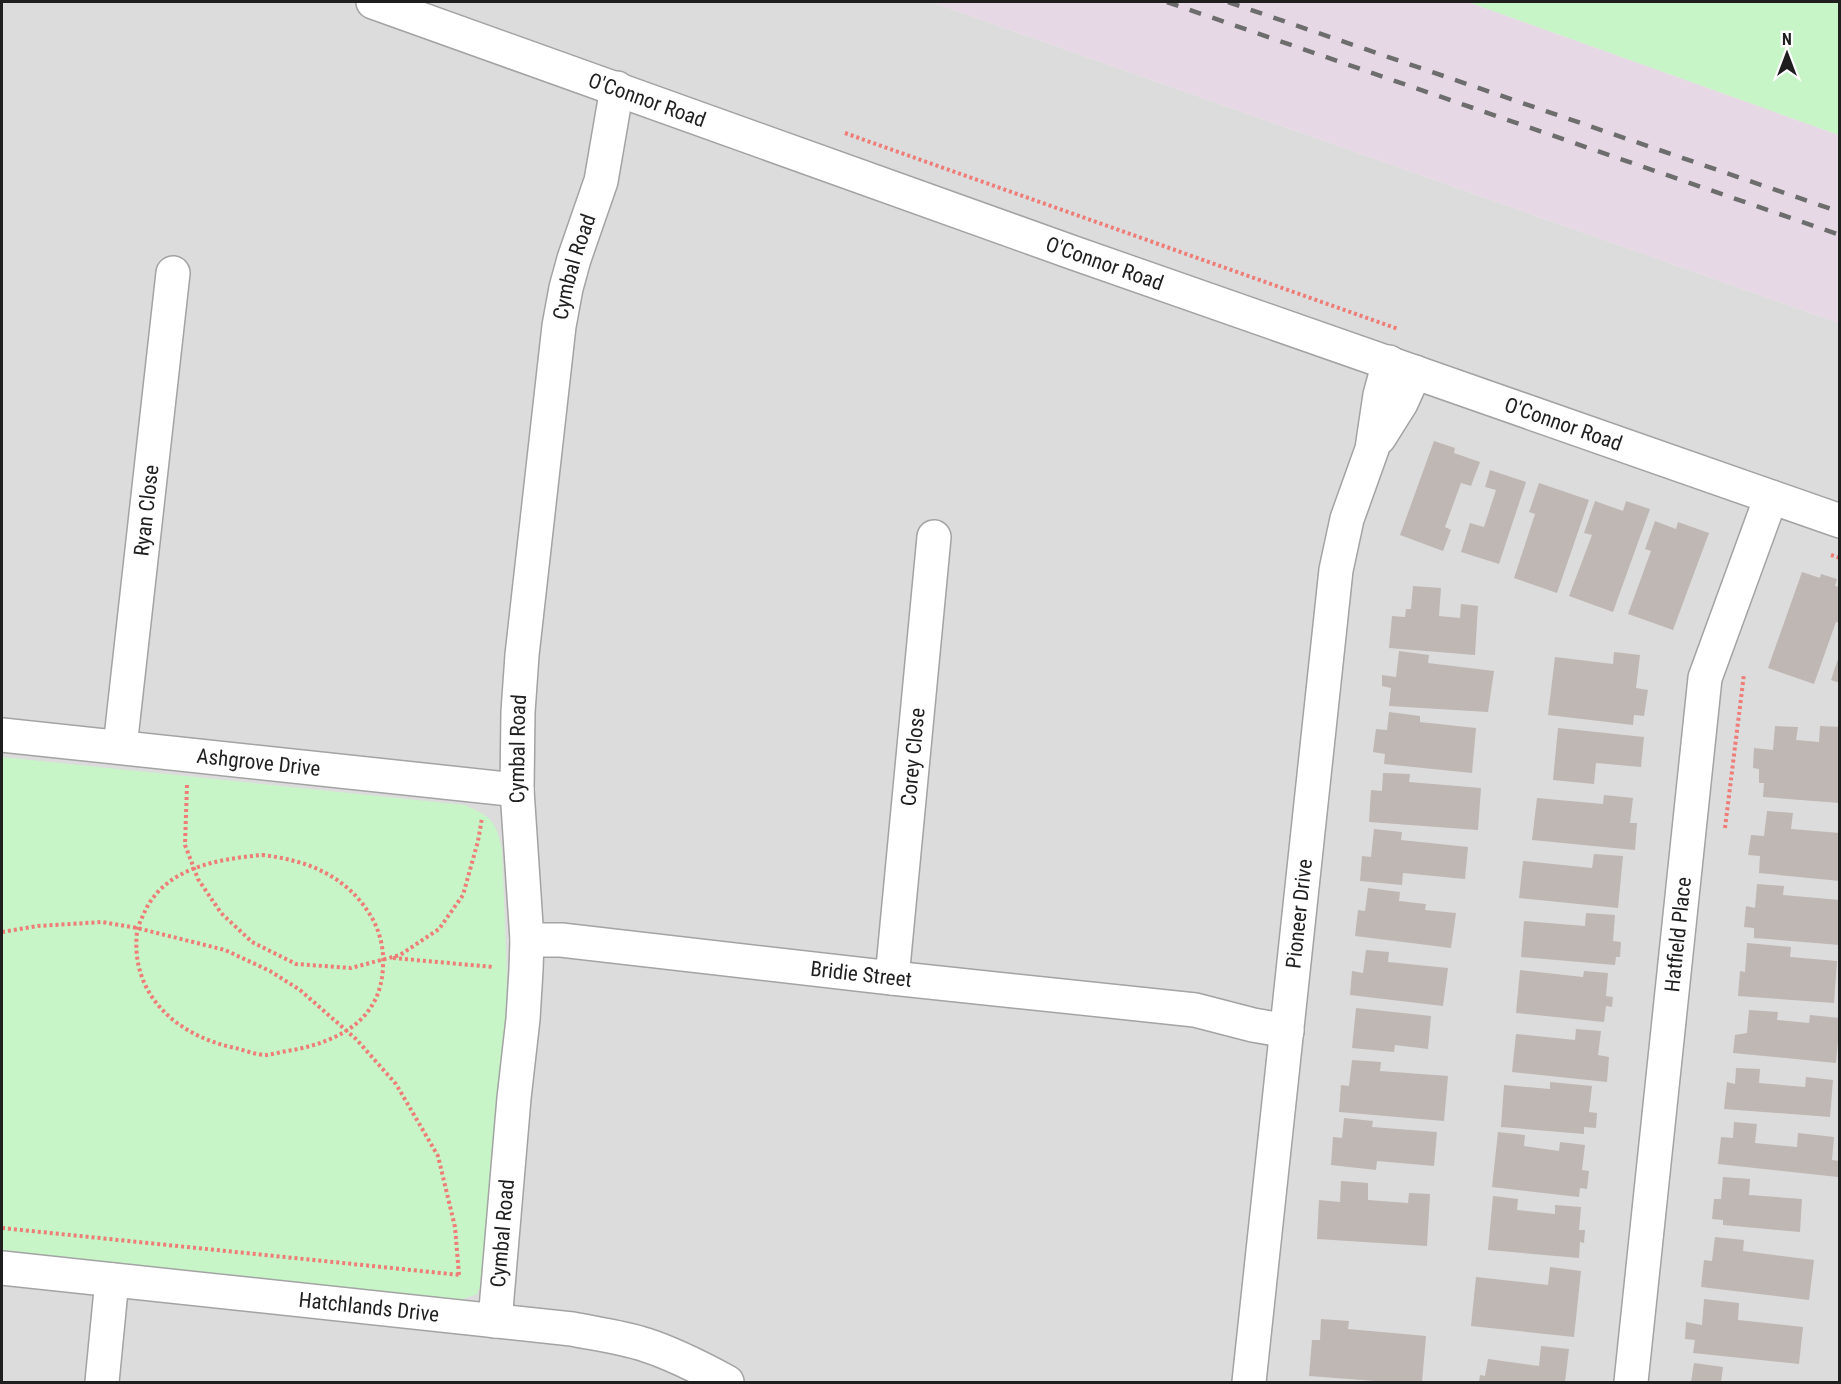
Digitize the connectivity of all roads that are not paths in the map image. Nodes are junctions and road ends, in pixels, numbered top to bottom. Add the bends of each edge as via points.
1 (373, 2) edge
2 (631, 93) junction
3 (173, 273) dead end
4 (1402, 367) junction
5 (1771, 497) junction
6 (1839, 521) edge
7 (934, 537) dead end
8 (2, 735) edge
9 (120, 747) junction
10 (501, 788) junction
11 (526, 955) junction
12 (892, 978) junction
13 (1289, 1019) junction
14 (2, 1268) edge
15 (112, 1280) junction
16 (495, 1321) junction
17 (102, 1383) edge
18 (727, 1383) edge
19 (1249, 1383) edge
20 (1631, 1383) edge

1 - 2 street, O'Connor Road
2 - 4 street, O'Connor Road
2 - 10 street, Cymbal Road via 631,129 601,181 566,288 518,712
3 - 9 street, Ryan Close
4 - 5 street, O'Connor Road
4 - 13 street, Pioneer Drive via 1380,395 1372,449 1347,519 1336,570
5 - 6 street, O'Connor Road
5 - 20 street, Hatfield Place via 1705,678
7 - 12 street, Corey Close
8 - 9 street, Ashgrove Drive
9 - 10 street, Ashgrove Drive
10 - 11 street, Cymbal Road
11 - 12 street, Bridie Street via 561,940
11 - 16 street, Cymbal Road
12 - 13 street, Bridie Street via 1195,1010 1253,1025
13 - 19 street, Pioneer Drive
14 - 15 street, Hatchlands Drive
15 - 16 street, Hatchlands Drive
15 - 17 street
16 - 18 street, Hatchlands Drive via 572,1329 647,1345 692,1363

